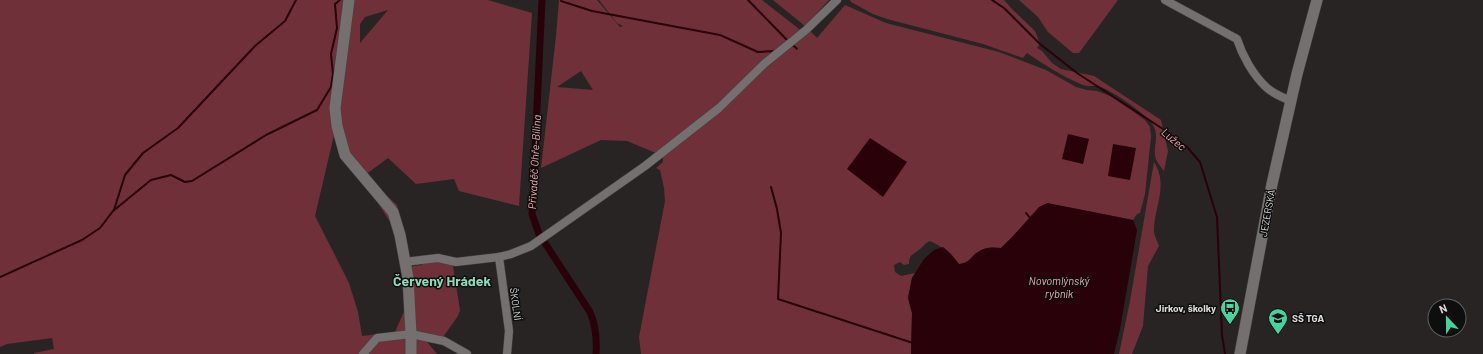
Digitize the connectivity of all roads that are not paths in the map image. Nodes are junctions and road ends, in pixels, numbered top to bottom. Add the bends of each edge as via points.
1 (349, 0) edge
2 (837, 0) edge
3 (1165, 0) edge
4 (1317, 0) edge
5 (1291, 101) junction
6 (499, 257) junction
7 (404, 262) junction
8 (411, 334) junction
9 (363, 354) edge
10 (411, 354) edge
11 (467, 354) edge
12 (506, 354) edge
13 (1240, 354) edge

1 - 7 street via 334,108 337,126 345,155 393,212
2 - 6 street via 806,30 764,64 719,108 645,166 535,243
3 - 5 street via 1237,39 1242,53 1266,87
4 - 5 street, JEZERSKÁ
5 - 13 street, JEZERSKÁ via 1272,184
6 - 7 street via 456,262 438,258
6 - 12 street, ŠKOLNÍ via 509,331
7 - 8 street via 408,278
8 - 9 street via 377,338
8 - 10 street
8 - 11 street via 444,341

